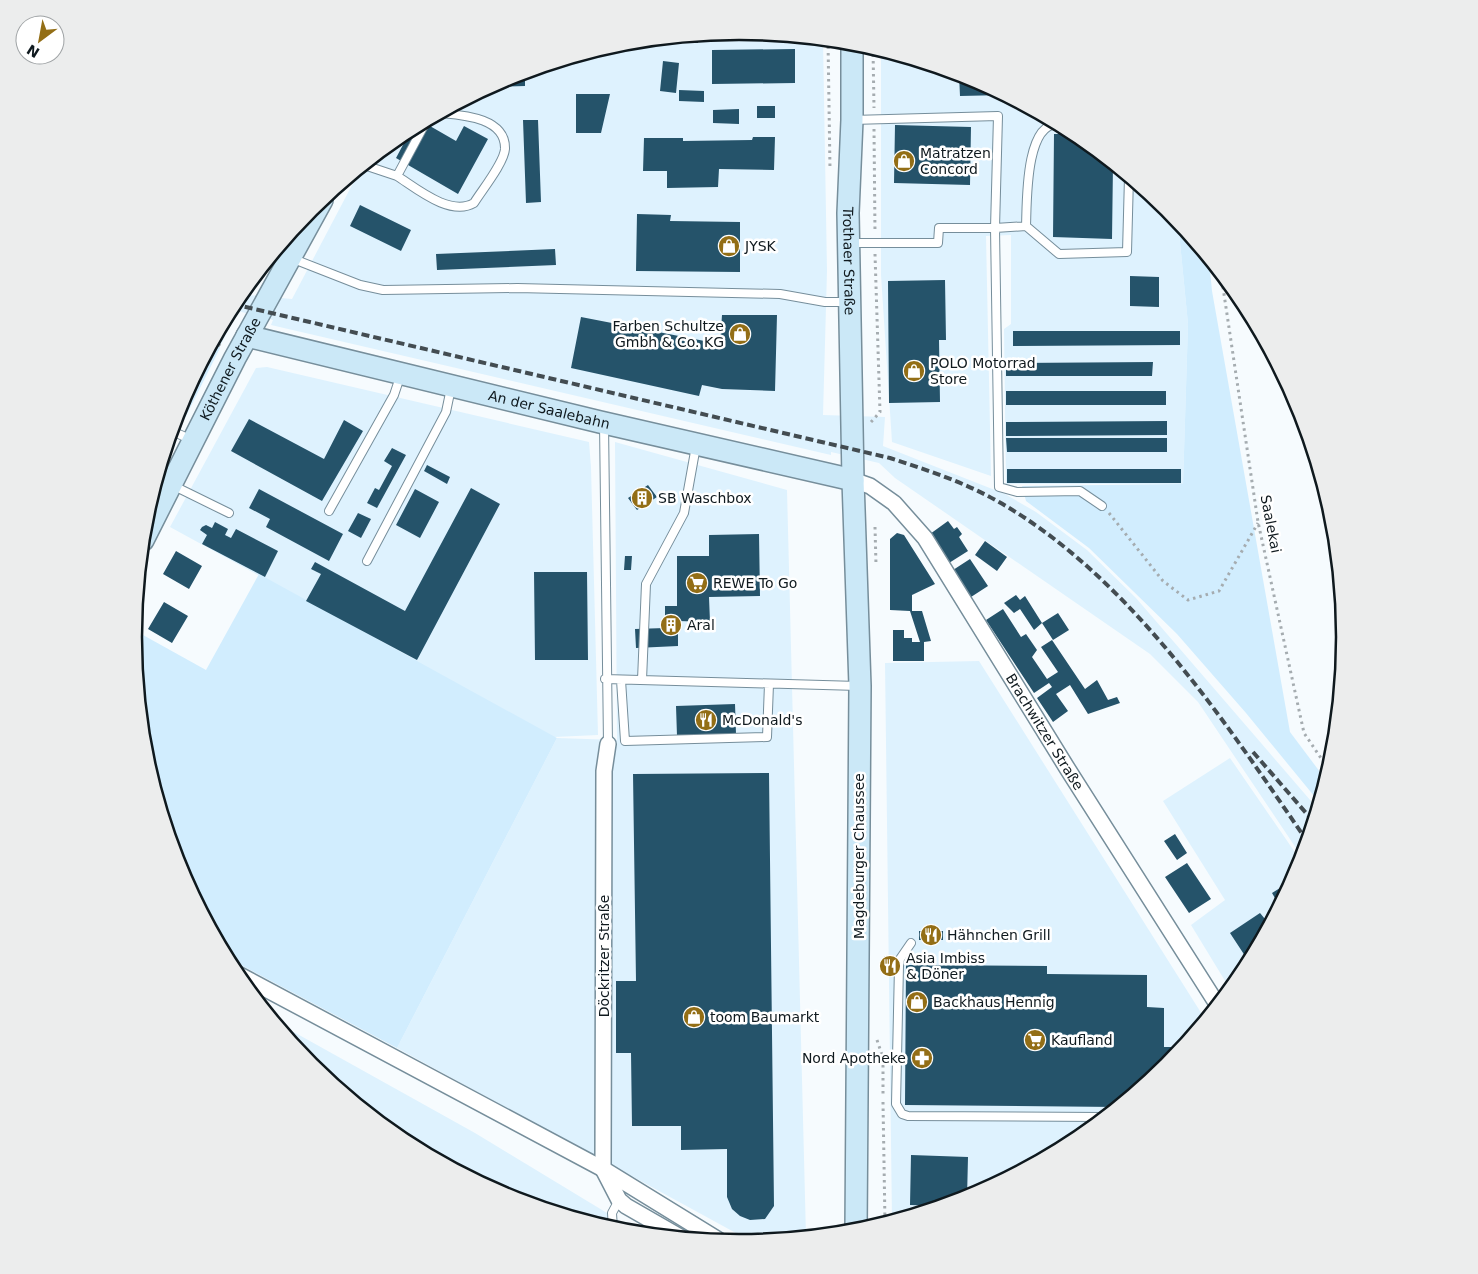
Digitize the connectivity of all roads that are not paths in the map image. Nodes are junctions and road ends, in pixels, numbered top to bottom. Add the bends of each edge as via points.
1 (852, 51) edge
2 (452, 114) edge
3 (852, 120) junction
4 (1049, 127) edge
5 (420, 133) edge
6 (371, 167) edge
7 (396, 176) junction
8 (1129, 185) edge
9 (1026, 226) junction
10 (996, 228) junction
11 (293, 240) edge
12 (849, 243) junction
13 (282, 255) edge
14 (850, 302) junction
15 (247, 336) junction
16 (402, 373) junction
17 (451, 386) junction
18 (604, 423) junction
19 (178, 434) edge
20 (194, 441) junction
21 (697, 444) junction
22 (853, 480) junction
23 (172, 486) junction
24 (1102, 506) road end
25 (329, 511) dead end
26 (228, 513) dead end
27 (153, 522) edge
28 (367, 560) dead end
29 (605, 679) junction
30 (621, 680) junction
31 (642, 680) junction
32 (769, 684) junction
33 (860, 686) junction
34 (608, 744) joint
35 (911, 943) dead end
36 (252, 982) edge
37 (1214, 999) edge
38 (1094, 1117) edge
39 (603, 1169) junction
40 (619, 1200) junction
41 (612, 1221) edge
42 (855, 1223) edge
43 (667, 1230) edge
44 (707, 1233) edge

1 - 3 main road, Trothaer Straße
2 - 7 lane via 472,116 493,125 505,149 474,203 456,207 444,203
3 - 10 lane via 998,116
3 - 12 main road, Trothaer Straße
4 - 9 lane via 1033,150
5 - 7 lane
6 - 7 lane
8 - 9 lane via 1127,252 1059,254
9 - 10 lane
10 - 12 lane via 939,228 938,243
10 - 24 lane via 999,487 1017,492 1080,492
11 - 13 main road, Köthener Straße
12 - 14 main road, Trothaer Straße
13 - 14 lane via 360,285 383,290 517,288 780,294 825,302
13 - 15 main road, Köthener Straße
14 - 22 main road, Trothaer Straße
15 - 16 main road, An der Saalebahn
15 - 20 main road, Köthener Straße
16 - 17 main road, An der Saalebahn
16 - 25 lane via 394,395
17 - 18 main road, An der Saalebahn
17 - 28 lane via 446,412
18 - 21 main road, An der Saalebahn
18 - 29 lane
19 - 20 lane
20 - 23 main road, Köthener Straße
21 - 22 main road, An der Saalebahn
21 - 31 lane via 684,512 646,584
22 - 33 main road, Magdeburger Chaussee
22 - 37 street, Brachwitzer Straße via 870,486 894,503 925,538
23 - 26 lane
23 - 27 main road, Köthener Straße
29 - 30 lane
29 - 34 lane
30 - 31 lane
30 - 32 lane via 624,741 767,737
31 - 32 lane
32 - 33 lane
33 - 42 main road, Magdeburger Chaussee
34 - 39 street, Döckritzer Straße via 604,771
35 - 38 lane via 899,966 896,1104 902,1114
36 - 39 street
39 - 40 street, Döckritzer Straße
39 - 44 street
40 - 41 lane via 612,1213
40 - 43 street, Döckritzer Straße

